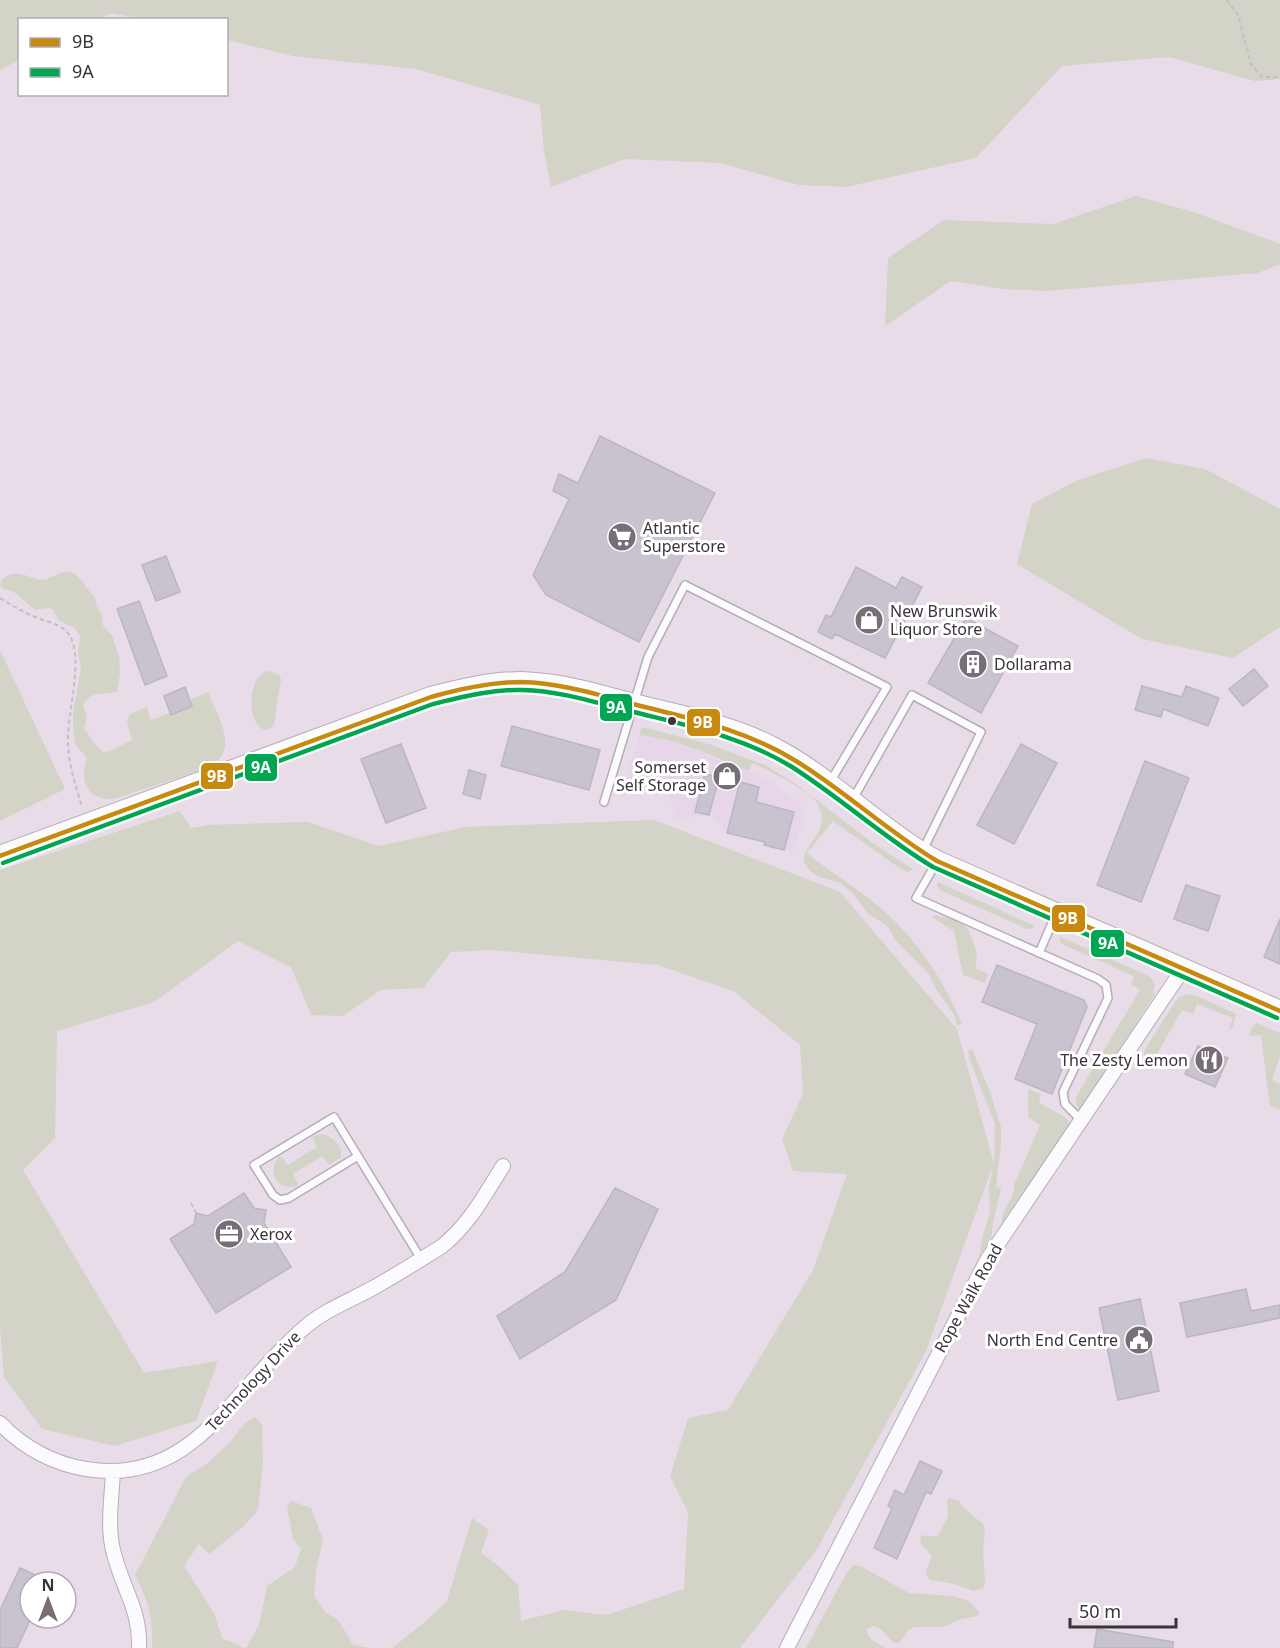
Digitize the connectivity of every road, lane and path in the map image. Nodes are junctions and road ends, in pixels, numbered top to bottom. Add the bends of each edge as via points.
1 (1227, 0) edge
2 (1280, 78) edge
3 (0, 598) edge
4 (634, 704) junction
5 (829, 784) junction
6 (604, 802) dead end
7 (852, 802) junction
8 (88, 824) junction
9 (0, 856) edge
10 (929, 856) junction
11 (1056, 913) junction
12 (1039, 953) junction
13 (1183, 969) junction
14 (1280, 1011) edge
15 (1080, 1120) junction
16 (358, 1156) junction
17 (503, 1166) dead end
18 (190, 1203) dead end
19 (196, 1213) dead end
20 (421, 1259) junction
21 (0, 1423) edge
22 (113, 1471) junction
23 (139, 1648) edge
24 (787, 1648) edge

1 - 2 path via 1238,15 1251,64 1262,77
3 - 8 path via 62,628 71,637 76,669 68,748
4 - 5 main road via 750,737 796,760
4 - 5 lane via 648,657 685,585 887,687
4 - 6 lane
4 - 8 main road via 525,682 458,690
5 - 7 main road
7 - 10 main road
7 - 10 lane via 912,696 981,732
8 - 9 main road
10 - 11 main road
10 - 12 lane via 916,898
11 - 12 lane
11 - 13 main road
12 - 15 lane via 1098,979 1108,989 1106,1002 1064,1092 1065,1104
13 - 14 main road
13 - 15 street, Rope Walk Road
15 - 24 street, Rope Walk Road via 970,1291
16 - 16 lane via 334,1117 255,1164 280,1200
16 - 20 lane
17 - 20 street, Technology Drive via 463,1228
18 - 19 path
20 - 22 street, Technology Drive via 305,1326 209,1429 177,1454
21 - 22 street, Technology Drive via 29,1448 60,1463
22 - 23 street via 112,1547 135,1608

